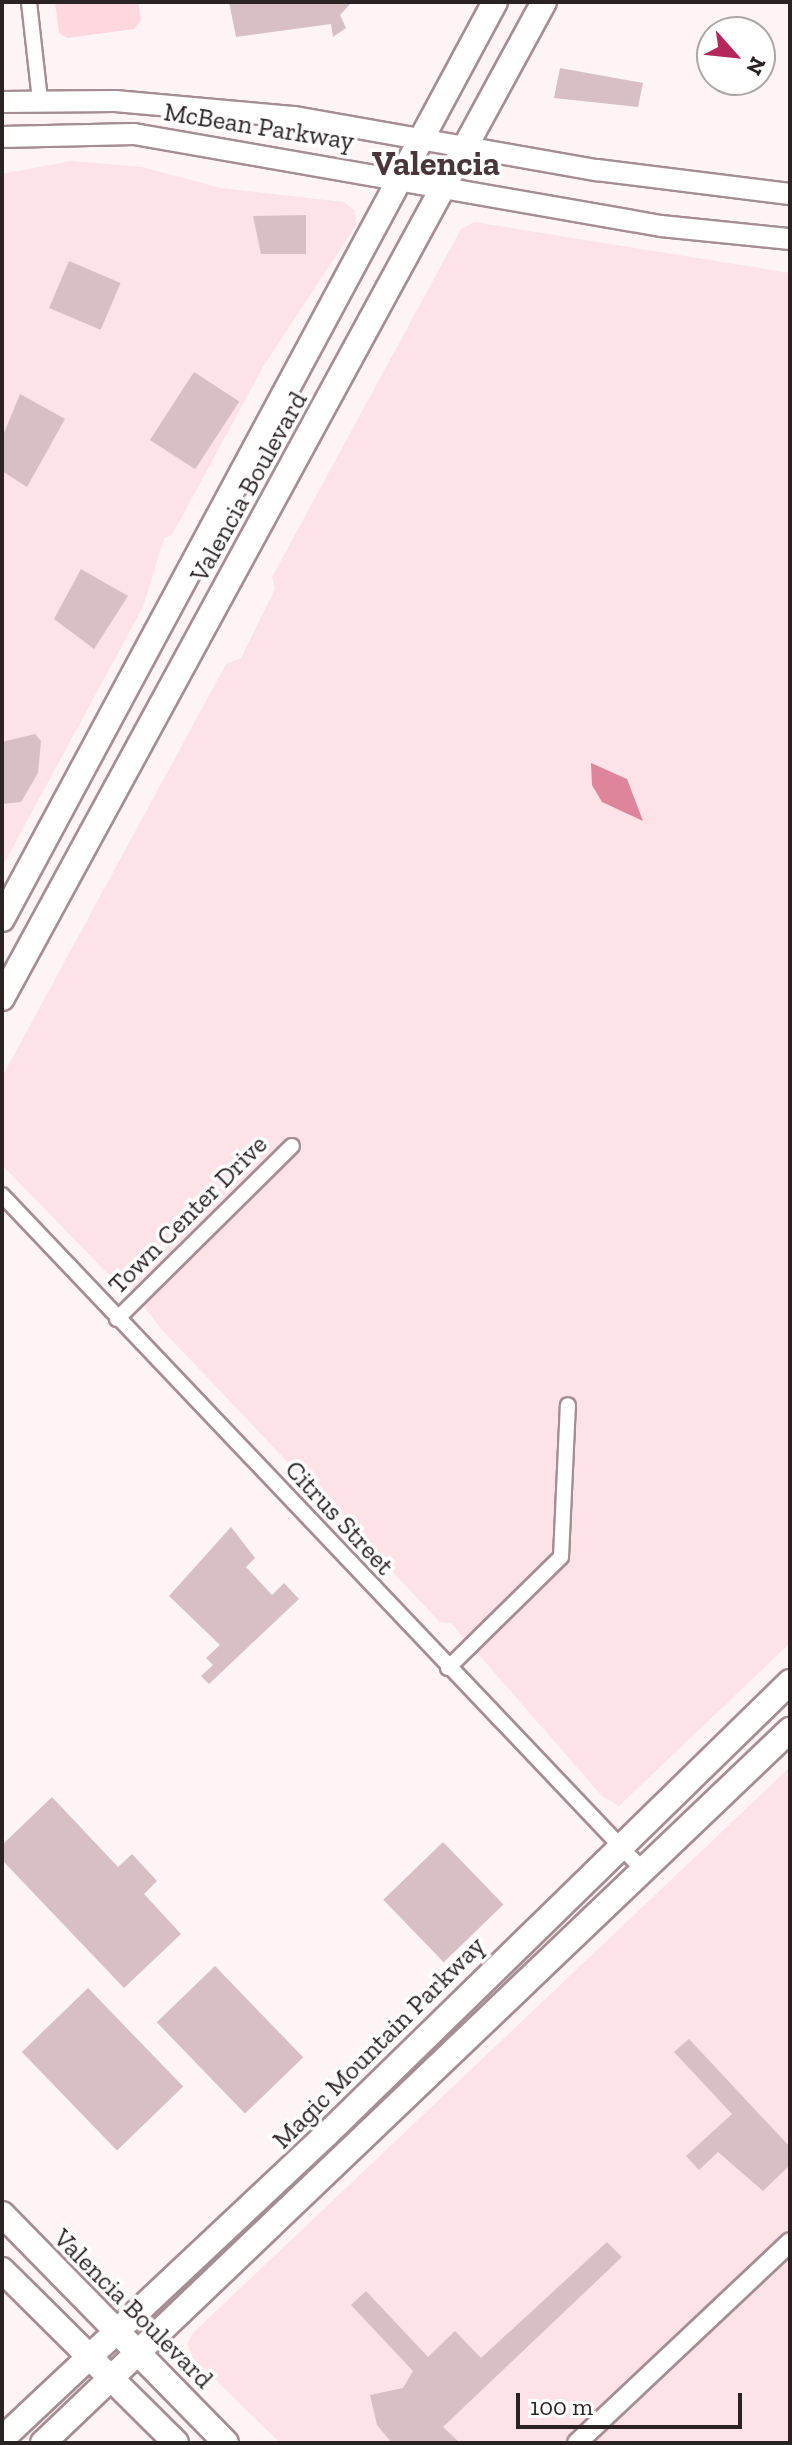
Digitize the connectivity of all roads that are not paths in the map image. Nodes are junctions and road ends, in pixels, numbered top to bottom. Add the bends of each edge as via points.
1 (29, 2) edge
2 (495, 2) edge
3 (544, 2) edge
4 (40, 100) junction
5 (2, 102) edge
6 (2, 137) edge
7 (425, 138) junction
8 (469, 145) junction
9 (404, 178) junction
10 (446, 187) junction
11 (790, 194) edge
12 (790, 239) edge
13 (2, 919) edge
14 (2, 998) edge
15 (292, 1146) dead end
16 (2, 1195) edge
17 (117, 1319) junction
18 (568, 1405) dead end
19 (448, 1668) junction
20 (790, 1682) edge
21 (790, 1730) edge
22 (619, 1846) junction
23 (644, 1871) junction
24 (2, 2214) edge
25 (790, 2242) edge
26 (2, 2270) edge
27 (118, 2334) junction
28 (140, 2355) junction
29 (89, 2356) junction
30 (111, 2377) junction
31 (2, 2439) edge
32 (43, 2443) edge
33 (176, 2443) edge
34 (226, 2443) edge
35 (577, 2443) edge

1 - 4 street
2 - 7 main road, Valencia Boulevard
3 - 8 main road, Valencia Boulevard
4 - 5 main road, McBean Parkway
4 - 7 main road, McBean Parkway via 213,108
6 - 9 main road, McBean Parkway via 134,134
7 - 8 main road, McBean Parkway
7 - 9 main road, Valencia Boulevard
8 - 10 main road, Valencia Boulevard
8 - 11 main road, McBean Parkway
9 - 10 main road, McBean Parkway
9 - 13 main road, Valencia Boulevard
10 - 12 main road, McBean Parkway via 661,226
10 - 14 main road, Valencia Boulevard
15 - 17 street, Town Center Drive
16 - 17 street, Citrus Street
17 - 19 street, Citrus Street
18 - 19 street via 561,1557
19 - 22 street, Citrus Street
20 - 22 main road, Magic Mountain Parkway
21 - 23 main road
22 - 23 street, Citrus Street
22 - 27 main road, Magic Mountain Parkway
23 - 28 main road
24 - 27 main road, Valencia Boulevard
25 - 35 street
26 - 29 main road
27 - 28 main road, Valencia Boulevard
27 - 29 main road, Magic Mountain Parkway
28 - 30 main road
28 - 34 main road, Valencia Boulevard
29 - 30 main road
29 - 31 main road, Magic Mountain Parkway
30 - 32 main road
30 - 33 main road

